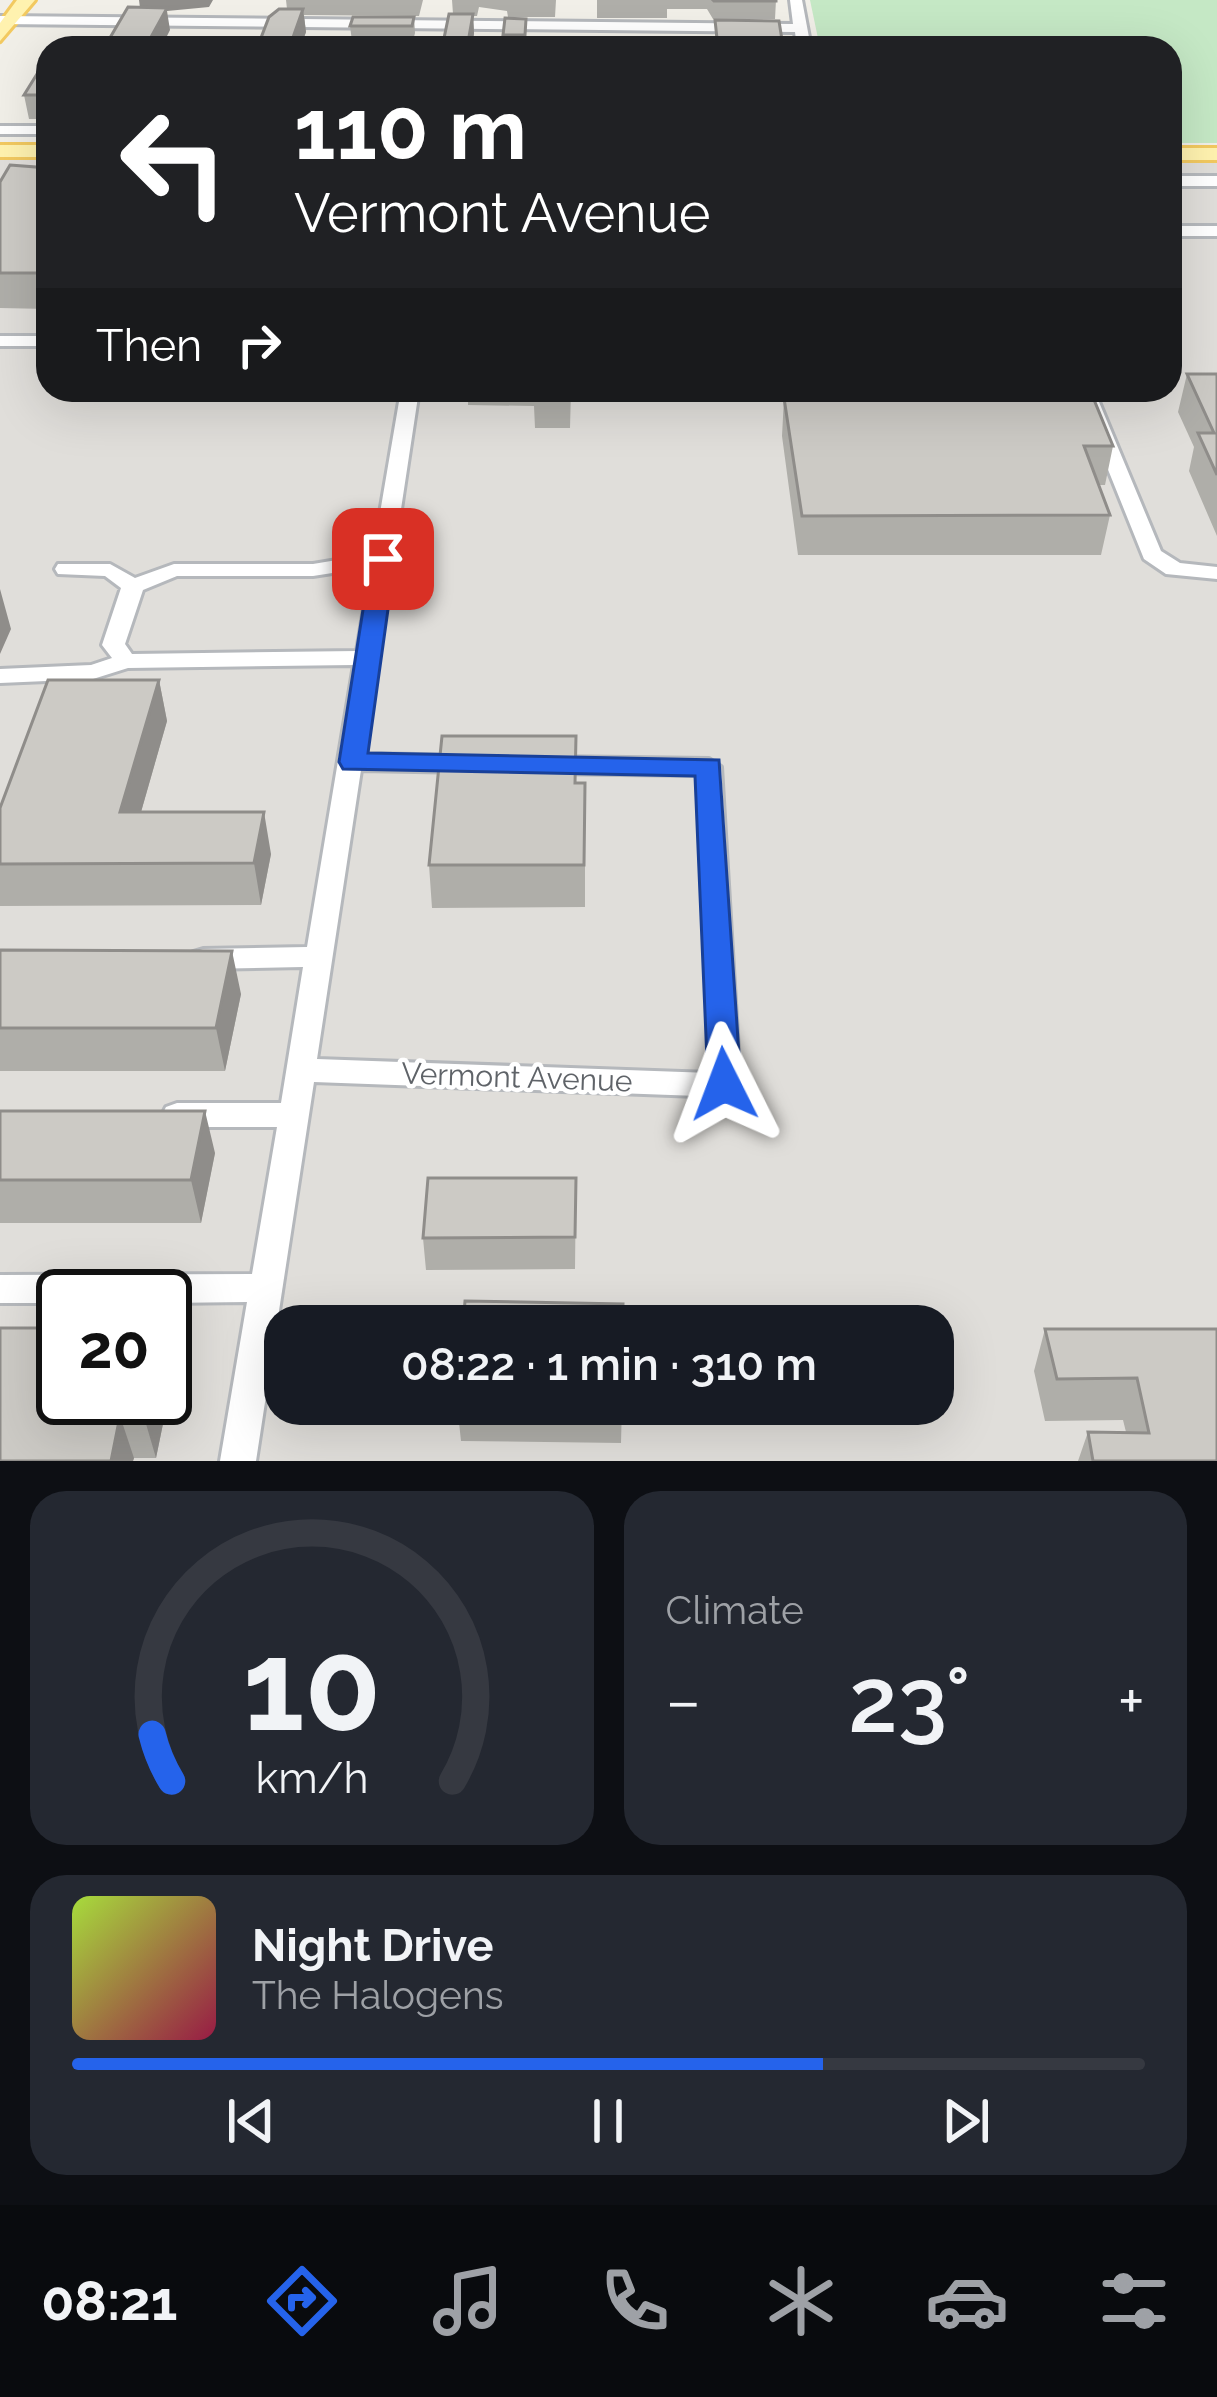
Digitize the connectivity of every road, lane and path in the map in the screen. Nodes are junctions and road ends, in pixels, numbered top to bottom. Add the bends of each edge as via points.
1 (26, 0) edge
2 (796, 0) edge
3 (76, 2) edge
4 (66, 23) junction
5 (4, 26) edge
6 (427, 26) junction
7 (610, 27) junction
8 (801, 28) junction
9 (316, 31) junction
10 (284, 36) edge
11 (338, 36) edge
12 (425, 36) edge
13 (610, 36) edge
14 (802, 36) edge
15 (0, 130) edge
16 (36, 130) edge
17 (0, 151) edge
18 (36, 151) edge
19 (1182, 154) edge
20 (1217, 154) edge
21 (1182, 181) edge
22 (1217, 181) edge
23 (1182, 231) edge
24 (1217, 231) edge
25 (0, 341) edge
26 (36, 341) edge
27 (408, 402) edge
28 (1089, 402) edge
29 (383, 559) junction
30 (66, 569) dead end
31 (1217, 573) edge
32 (133, 586) junction
33 (369, 658) junction
34 (126, 661) junction
35 (0, 676) edge
36 (352, 762) junction
37 (320, 957) junction
38 (183, 960) edge
39 (302, 1070) junction
40 (136, 1115) edge
41 (295, 1115) junction
42 (267, 1288) junction
43 (0, 1289) edge
44 (238, 1461) edge

1 - 5 main road
2 - 8 street
3 - 4 street
4 - 5 street
4 - 9 street
6 - 7 street
6 - 9 street
6 - 12 street
7 - 8 street
7 - 13 street
8 - 14 street
9 - 10 street
9 - 11 street
15 - 16 street
17 - 18 main road
19 - 20 main road
21 - 22 street
23 - 24 street
25 - 26 street
27 - 29 street
28 - 31 street via 1147,546 1174,568
29 - 32 street via 313,570 174,570
29 - 33 street
30 - 32 street via 110,570
32 - 34 street via 113,644
33 - 34 street
33 - 36 street
34 - 35 street via 93,672
36 - 37 street
36 - 39 street, Vermont Avenue via 709,767 724,1084
37 - 38 street
37 - 39 street
39 - 41 street
40 - 41 street
41 - 42 street
42 - 43 street
42 - 44 street

